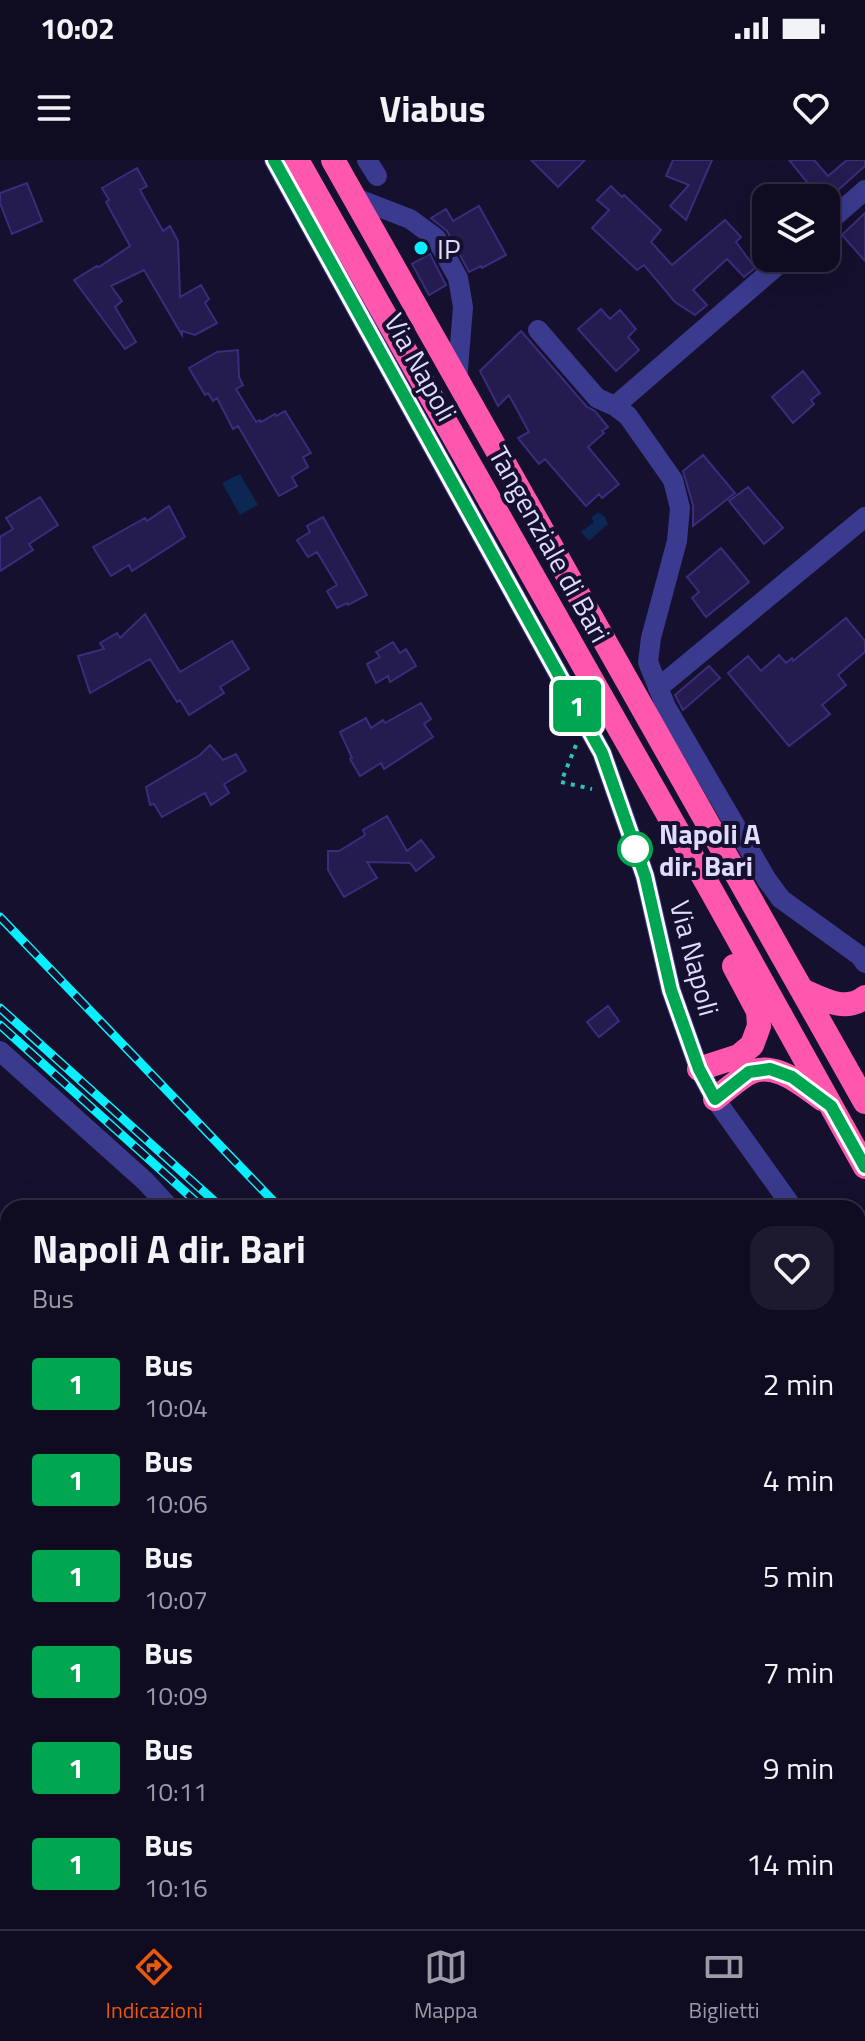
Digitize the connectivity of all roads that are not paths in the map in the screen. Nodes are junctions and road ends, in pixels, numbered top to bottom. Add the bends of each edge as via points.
1 (274, 160) edge
2 (297, 160) edge
3 (333, 160) edge
4 (865, 190) edge
5 (353, 197) junction
6 (840, 212) edge
7 (770, 272) edge
8 (538, 330) dead end
9 (457, 382) junction
10 (615, 406) junction
11 (865, 517) edge
12 (658, 688) junction
13 (712, 892) junction
14 (865, 963) edge
15 (802, 990) junction
16 (865, 997) edge
17 (0, 1051) edge
18 (699, 1069) junction
19 (715, 1099) junction
20 (865, 1102) edge
21 (831, 1106) junction
22 (865, 1167) edge
23 (163, 1200) edge
24 (787, 1200) edge

1 - 18 street, Via Napoli via 602,753 645,876 671,990
2 - 13 highway, Tangenziale di Bari
3 - 5 highway, Tangenziale di Bari
4 - 6 street
5 - 9 highway, Tangenziale di Bari
5 - 9 street via 410,219 436,238 458,278 463,307
7 - 10 street
8 - 10 street via 597,398
9 - 15 highway, Tangenziale di Bari
10 - 12 street via 628,416 673,480 680,508 648,662
11 - 12 street
12 - 14 street via 781,899
13 - 18 highway via 719,936 758,1011 759,1026 752,1045 739,1056
13 - 21 highway, Tangenziale di Bari
15 - 16 highway via 834,1004
15 - 20 highway, Tangenziale di Bari
17 - 23 street
18 - 19 street, Via Napoli
19 - 21 highway via 749,1072 770,1069 792,1077
19 - 24 street, Via Napoli
21 - 22 highway, Tangenziale di Bari

